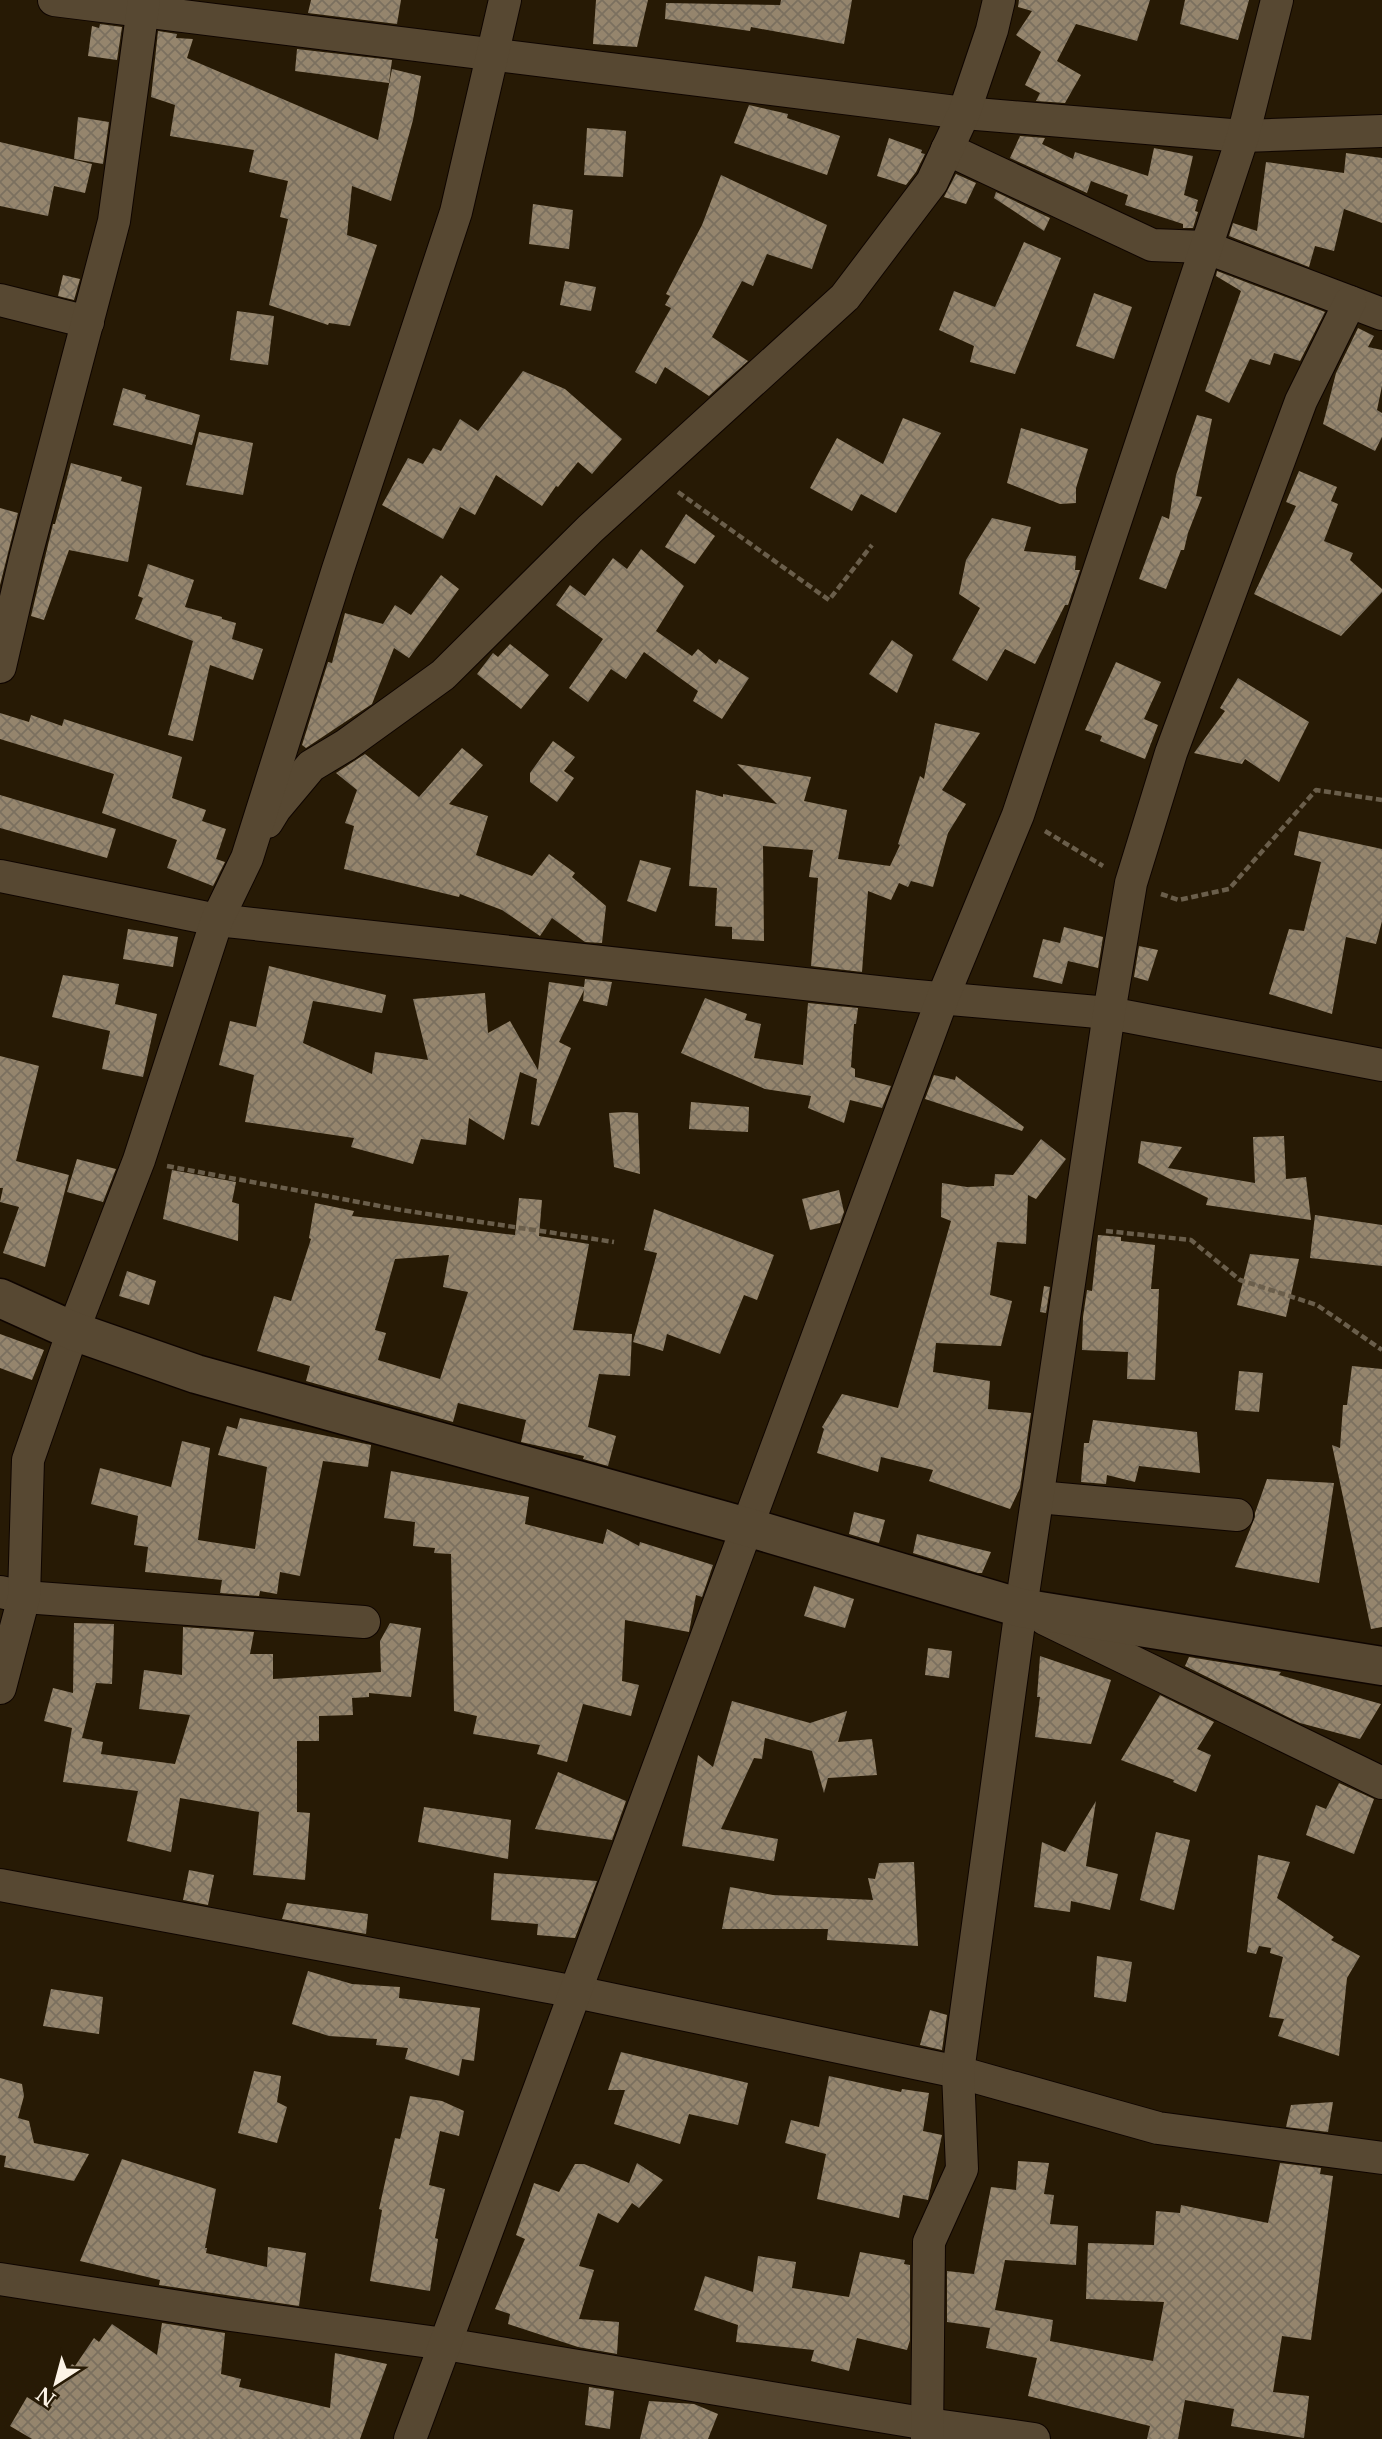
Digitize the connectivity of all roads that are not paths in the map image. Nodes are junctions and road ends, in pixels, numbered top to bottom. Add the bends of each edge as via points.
1 (54, 0) edge
2 (505, 0) edge
3 (999, 0) edge
4 (1277, 0) edge
5 (143, 6) edge
6 (491, 55) junction
7 (964, 113) junction
8 (1382, 131) edge
9 (1243, 136) junction
10 (947, 149) junction
11 (1206, 247) junction
12 (0, 300) edge
13 (1350, 302) junction
14 (1382, 314) edge
15 (88, 322) junction
16 (0, 667) edge
17 (247, 858) junction
18 (0, 876) edge
19 (217, 920) junction
20 (943, 997) junction
21 (1109, 1013) junction
22 (1382, 1065) edge
23 (0, 1298) edge
24 (74, 1331) junction
25 (1038, 1497) junction
26 (1237, 1515) dead end
27 (747, 1527) junction
28 (12, 1595) edge
29 (1021, 1608) junction
30 (365, 1622) dead end
31 (1382, 1666) edge
32 (0, 1688) edge
33 (1382, 1783) edge
34 (0, 1885) edge
35 (576, 1992) junction
36 (958, 2072) junction
37 (1382, 2158) edge
38 (0, 2279) edge
39 (445, 2343) junction
40 (927, 2432) edge
41 (410, 2439) edge
42 (1034, 2439) edge

1 - 5 street
2 - 6 street
3 - 7 street
4 - 9 street
5 - 6 street
5 - 15 street via 114,221
6 - 7 street
6 - 17 street via 456,212
7 - 9 street
7 - 10 street
8 - 9 street
9 - 11 street
10 - 11 street via 1152,245
10 - 17 street via 932,182 845,297 590,529 443,676 311,766 275,809
11 - 13 street
11 - 20 street via 1018,815
12 - 15 street
13 - 14 street
13 - 21 street via 1301,401 1171,753 1131,883
15 - 16 street
17 - 19 street
18 - 19 street
19 - 20 street
19 - 24 street via 139,1160
20 - 21 street
20 - 27 street
21 - 22 street
21 - 25 street
23 - 24 street
24 - 27 street via 196,1374
24 - 28 street via 28,1460
25 - 26 street
25 - 29 street
27 - 29 street
27 - 35 street
28 - 30 street
28 - 32 street
29 - 31 street
29 - 33 street
29 - 36 street
34 - 35 street
35 - 36 street
35 - 39 street
36 - 37 street via 1158,2128
36 - 40 street via 962,2169 929,2242
38 - 39 street
39 - 40 street
39 - 41 street
40 - 42 street

